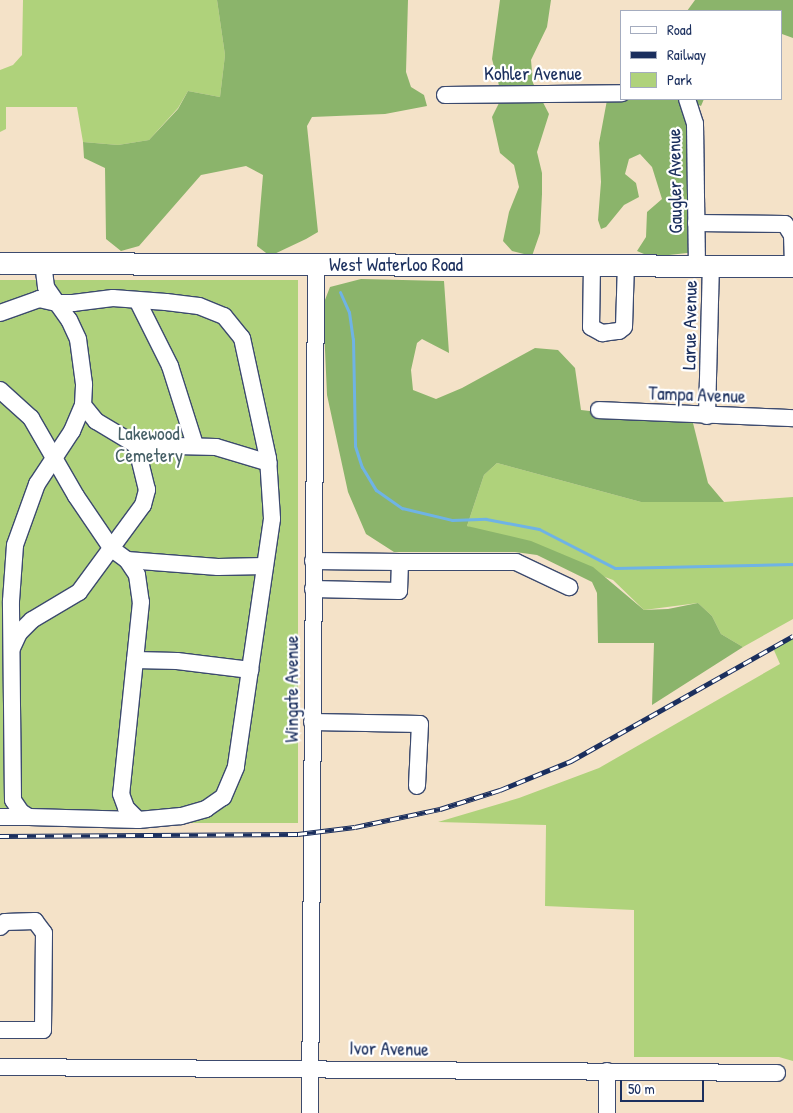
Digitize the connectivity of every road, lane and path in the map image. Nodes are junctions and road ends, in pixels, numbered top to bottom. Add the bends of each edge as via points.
1 (620, 93) edge
2 (445, 95) dead end
3 (687, 100) edge
4 (696, 223) junction
5 (0, 263) edge
6 (43, 263) junction
7 (316, 265) junction
8 (592, 265) junction
9 (626, 265) junction
10 (704, 265) junction
11 (793, 266) edge
12 (137, 300) junction
13 (58, 303) junction
14 (0, 313) edge
15 (0, 390) edge
16 (83, 405) junction
17 (599, 410) dead end
18 (708, 416) junction
19 (793, 418) edge
20 (136, 444) junction
21 (195, 445) junction
22 (54, 458) junction
23 (269, 463) junction
24 (112, 549) junction
25 (7, 555) edge
26 (127, 560) junction
27 (313, 561) junction
28 (400, 562) junction
29 (265, 566) junction
30 (569, 587) dead end
31 (313, 589) junction
32 (10, 614) junction
33 (32, 620) junction
34 (10, 651) junction
35 (135, 660) junction
36 (250, 670) junction
37 (5, 694) edge
38 (312, 722) junction
39 (417, 786) dead end
40 (121, 794) junction
41 (13, 800) junction
42 (0, 815) edge
43 (29, 817) junction
44 (100, 819) junction
45 (138, 820) junction
46 (0, 927) edge
47 (0, 1030) edge
48 (0, 1067) edge
49 (310, 1068) junction
50 (607, 1071) junction
51 (777, 1073) dead end
52 (310, 1113) edge
53 (607, 1113) edge

1 - 2 street, Kohler Avenue
3 - 4 street, Gaugler Avenue via 695,124
4 - 10 street, Gaugler Avenue
4 - 11 street via 785,224 790,227 792,235
5 - 6 main road, West Waterloo Road
6 - 7 main road, West Waterloo Road
6 - 13 street via 46,287
7 - 8 main road, West Waterloo Road
7 - 27 street, Wingate Avenue
8 - 9 main road, West Waterloo Road
8 - 9 street via 591,327 602,333 620,331 624,327
9 - 10 main road, West Waterloo Road
10 - 11 main road, West Waterloo Road
10 - 18 street, Larue Avenue
12 - 13 street via 113,298
12 - 21 street via 170,366
12 - 23 street via 199,306 224,316 242,338
13 - 14 street via 39,299
13 - 16 street via 78,338 84,384
15 - 22 street via 31,418
16 - 20 street via 96,421
16 - 22 street via 72,431
17 - 18 street, Tampa Avenue
18 - 19 street, Tampa Avenue
20 - 21 street via 169,448
20 - 24 street via 147,490 143,506
21 - 23 street via 216,447
22 - 24 street
22 - 25 street via 37,484
23 - 29 street via 272,519
24 - 26 street
24 - 33 street via 79,592
25 - 32 street
26 - 29 street via 218,567
26 - 35 street via 140,585
27 - 28 street
27 - 31 street, Wingate Avenue
28 - 30 street via 516,562
28 - 31 street via 399,591
29 - 36 street
31 - 38 street, Wingate Avenue
32 - 33 street via 18,620
32 - 34 street
33 - 34 street via 19,633
34 - 37 street
35 - 36 street via 177,661
35 - 40 street
36 - 45 street via 236,766 223,797 206,809 181,816
37 - 41 street
38 - 39 street via 420,724
38 - 49 street, Wingate Avenue
40 - 44 street
40 - 45 street via 126,808
41 - 42 street
41 - 43 street
42 - 43 street
43 - 44 street
44 - 45 street
46 - 47 street via 5,922 35,921 44,933 43,1030
48 - 49 street, Ivor Avenue
49 - 50 street, Ivor Avenue
49 - 52 street, Wingate Avenue
50 - 51 street, Ivor Avenue
50 - 53 street

